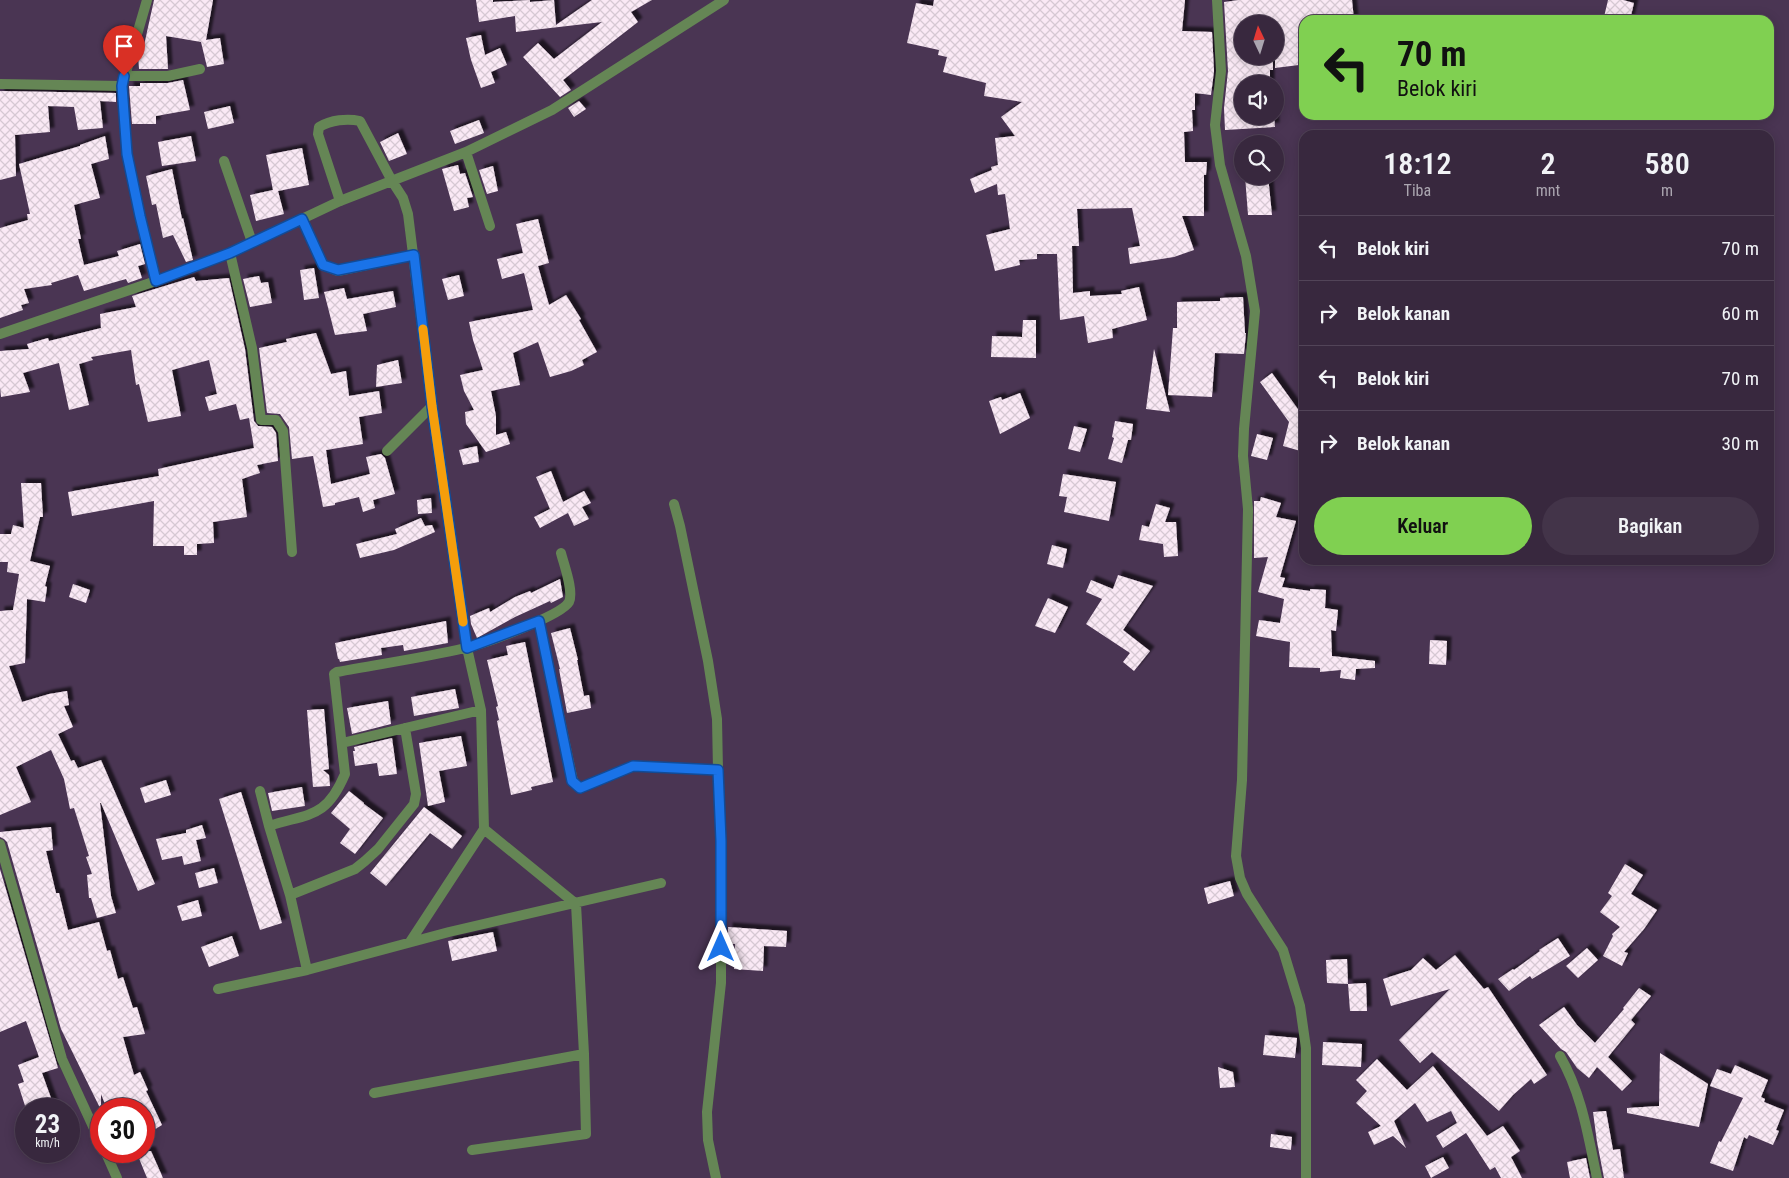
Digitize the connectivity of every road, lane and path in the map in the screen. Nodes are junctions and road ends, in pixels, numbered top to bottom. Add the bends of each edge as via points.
1 (147, 0) edge
2 (724, 0) edge
3 (1217, 0) edge
4 (200, 69) dead end
5 (123, 81) junction
6 (0, 84) edge
7 (466, 152) junction
8 (224, 161) dead end
9 (392, 181) junction
10 (340, 201) junction
11 (302, 219) junction
12 (490, 226) dead end
13 (252, 242) junction
14 (230, 253) junction
15 (414, 255) junction
16 (156, 281) junction
17 (0, 334) edge
18 (432, 406) junction
19 (387, 451) dead end
20 (674, 504) dead end
21 (292, 552) dead end
22 (561, 553) dead end
23 (539, 621) junction
24 (467, 648) junction
25 (481, 710) junction
26 (405, 728) junction
27 (342, 743) junction
28 (718, 770) junction
29 (260, 791) dead end
30 (269, 826) junction
31 (484, 829) junction
32 (0, 844) edge
33 (661, 883) dead end
34 (290, 895) junction
35 (576, 904) junction
36 (410, 942) junction
37 (307, 970) junction
38 (218, 989) dead end
39 (584, 1054) junction
40 (1560, 1056) dead end
41 (374, 1093) dead end
42 (90, 1120) edge
43 (472, 1150) dead end
44 (110, 1163) edge
45 (117, 1178) edge
46 (716, 1178) edge
47 (1306, 1178) edge
48 (1596, 1178) edge

1 - 5 street
2 - 7 street via 552,110
3 - 47 street via 1222,72 1215,125 1220,165 1246,256 1255,311 1243,456 1248,509 1242,780 1236,856 1247,894 1283,950 1300,1006 1306,1048
4 - 5 street
5 - 6 street
5 - 16 street via 127,154
7 - 9 street
7 - 12 street
8 - 13 street
9 - 10 street
9 - 10 street via 360,121 350,118 324,124 319,127 318,134
9 - 15 street via 408,214
10 - 11 street
11 - 13 street
11 - 15 street via 323,265 330,268 338,270
13 - 14 street
14 - 16 street
14 - 21 street via 252,348 261,420 276,420 283,431
15 - 18 street
16 - 17 street
18 - 19 street
18 - 24 street
20 - 28 street via 708,661 716,719
22 - 23 street via 572,594 564,608
23 - 24 street
23 - 28 street via 575,785 580,788 633,766
24 - 25 street
24 - 27 street via 337,672 333,678
25 - 26 street
25 - 31 street
26 - 27 street
26 - 34 street via 416,794 414,804 365,861 354,869
27 - 30 street via 345,774 329,803 313,814
28 - 46 street via 721,983 708,1112 708,1140
29 - 30 street
30 - 34 street
31 - 35 street
31 - 36 street
32 - 42 street via 62,1059
33 - 35 street
34 - 37 street
35 - 36 street
35 - 39 street
36 - 37 street
37 - 38 street
39 - 41 street
39 - 43 street via 586,1134
40 - 48 street via 1579,1096
44 - 45 street

